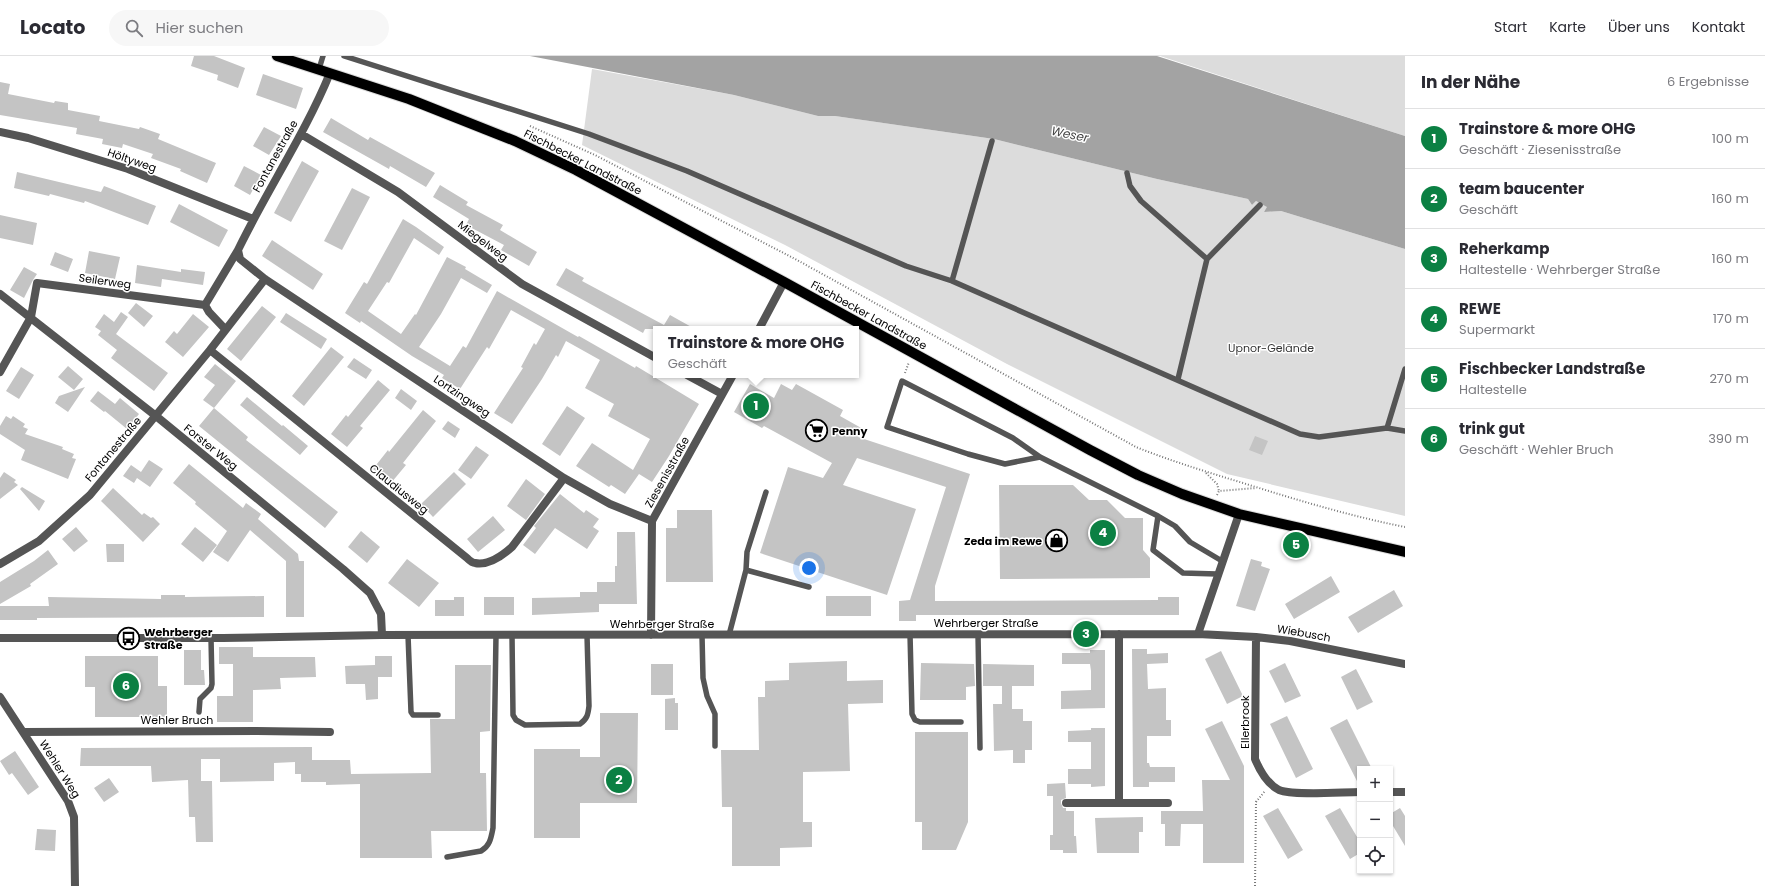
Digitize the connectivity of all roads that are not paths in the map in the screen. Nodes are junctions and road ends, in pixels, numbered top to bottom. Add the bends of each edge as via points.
1 (277, 56) edge
2 (322, 56) edge
3 (344, 56) edge
4 (319, 69) junction
5 (330, 73) junction
6 (0, 132) edge
7 (301, 134) junction
8 (992, 141) dead end
9 (1127, 173) dead end
10 (1260, 205) dead end
11 (253, 219) junction
12 (238, 250) junction
13 (1207, 259) junction
14 (265, 279) junction
15 (952, 281) junction
16 (784, 282) junction
17 (0, 294) edge
18 (205, 305) junction
19 (31, 317) junction
20 (761, 326) edge
21 (226, 329) junction
22 (210, 350) junction
23 (653, 356) edge
24 (1405, 369) edge
25 (0, 372) edge
26 (693, 378) edge
27 (731, 378) edge
28 (1178, 379) junction
29 (722, 394) junction
30 (156, 416) junction
31 (1387, 428) junction
32 (1405, 431) edge
33 (1040, 457) junction
34 (564, 478) junction
35 (766, 492) dead end
36 (1238, 514) junction
37 (1158, 516) junction
38 (652, 521) junction
39 (1405, 552) edge
40 (1222, 561) junction
41 (0, 564) edge
42 (746, 570) junction
43 (1217, 574) junction
44 (809, 587) dead end
45 (910, 634) junction
46 (978, 634) junction
47 (1119, 634) junction
48 (1198, 634) junction
49 (382, 635) junction
50 (408, 635) junction
51 (496, 635) junction
52 (512, 635) junction
53 (587, 635) junction
54 (650, 635) junction
55 (702, 635) junction
56 (729, 635) junction
57 (1256, 637) junction
58 (0, 638) edge
59 (211, 638) junction
60 (1405, 664) edge
61 (0, 697) edge
62 (199, 712) dead end
63 (438, 715) dead end
64 (961, 722) dead end
65 (24, 732) junction
66 (330, 732) dead end
67 (715, 746) dead end
68 (980, 748) dead end
69 (1357, 792) edge
70 (1393, 792) edge
71 (1405, 792) edge
72 (1066, 802) dead end
73 (1118, 802) junction
74 (1168, 803) dead end
75 (447, 857) dead end
76 (75, 886) edge

1 - 4 main road, Fischbecker Landstraße
2 - 4 lane
3 - 15 lane via 589,134 687,171 906,266
4 - 5 main road, Fischbecker Landstraße
5 - 7 street, Fontanestraße
5 - 16 main road, Fischbecker Landstraße via 409,99 515,141 576,170
6 - 11 street, Höltyweg via 28,138 128,169
7 - 11 street, Fontanestraße
7 - 23 street, Miegelweg via 398,192 522,284
8 - 15 lane
9 - 13 lane via 1130,186 1141,200
10 - 13 lane
11 - 12 street, Fontanestraße
12 - 14 street via 240,258
12 - 18 street, Fontanestraße
13 - 28 lane
14 - 21 street, Fontanestraße
14 - 34 street, Lortzingweg
15 - 28 lane
16 - 20 street
16 - 36 main road, Fischbecker Landstraße via 1138,475
17 - 19 street, Forster Weg
18 - 19 street, Seilerweg via 37,283
18 - 21 street
19 - 25 street
19 - 30 street, Forster Weg
21 - 22 street, Fontanestraße
22 - 30 street, Fontanestraße
22 - 34 street, Claudiusweg via 476,563 502,556
24 - 31 lane
26 - 29 street
27 - 29 street, Ziesenisstraße
28 - 31 lane via 1300,434 1319,437
29 - 38 street, Ziesenisstraße
30 - 41 street, Fontanestraße via 90,495 39,541
30 - 49 street, Forster Weg via 370,593 381,614
31 - 32 lane
33 - 33 lane via 1013,438 902,381 887,427 1005,464
33 - 37 lane
34 - 38 street, Lortzingweg via 610,504
35 - 42 lane via 747,552
36 - 39 main road, Fischbecker Landstraße
36 - 40 street
37 - 40 lane via 1175,526 1190,542
37 - 43 lane via 1153,550 1183,573
38 - 54 street, Ziesenisstraße
40 - 43 street
42 - 44 lane
42 - 56 lane
43 - 48 street
45 - 46 street, Wehrberger Straße
45 - 56 street, Wehrberger Straße
45 - 64 lane via 912,714 915,720
46 - 47 street, Wehrberger Straße
46 - 68 lane
47 - 48 street, Wehrberger Straße
47 - 73 street
48 - 57 street, Wiebusch
49 - 50 street, Wehrberger Straße
49 - 59 street, Wehrberger Straße
50 - 51 street, Wehrberger Straße
50 - 63 lane via 411,712 416,716
51 - 52 street, Wehrberger Straße
51 - 75 lane via 491,841 481,851
52 - 53 street, Wehrberger Straße
52 - 53 lane via 513,715 525,725 580,724 586,720 589,706
53 - 54 street, Wehrberger Straße
54 - 55 street, Wehrberger Straße
55 - 56 street, Wehrberger Straße
55 - 67 lane via 704,678 707,696 715,714
57 - 60 street, Wiebusch via 1290,641
57 - 69 street, Ellerbrook via 1255,759 1261,772 1280,790
58 - 59 street, Wehrberger Straße
59 - 62 lane via 212,684 200,699
61 - 65 street, Wehler Weg
65 - 66 street, Wehler Bruch
65 - 76 street, Wehler Weg via 60,785 74,817
70 - 71 street
72 - 73 street
73 - 74 street

